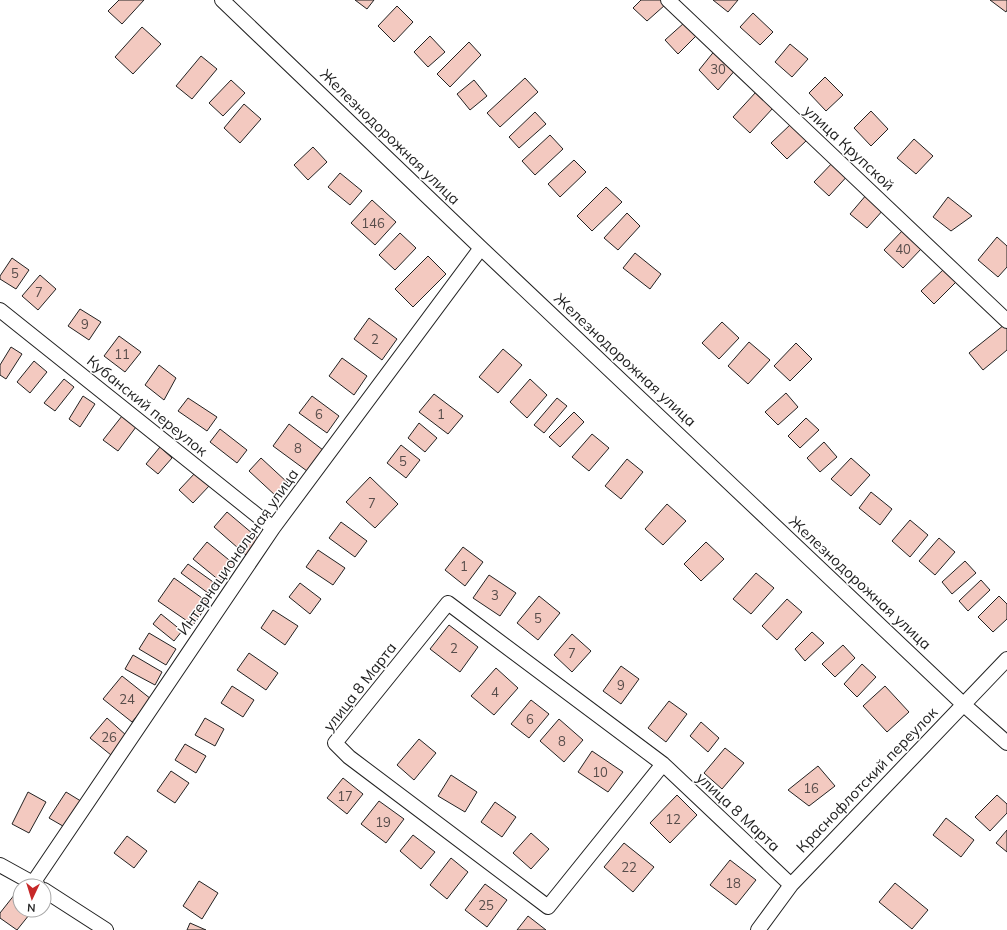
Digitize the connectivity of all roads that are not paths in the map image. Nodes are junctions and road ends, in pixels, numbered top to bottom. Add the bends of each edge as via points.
1 (222, 0) edge
2 (668, 0) edge
3 (481, 248) junction
4 (0, 310) edge
5 (1007, 321) edge
6 (273, 528) junction
7 (1007, 659) edge
8 (963, 704) junction
9 (1007, 743) edge
10 (662, 764) junction
11 (0, 865) edge
12 (24, 878) edge
13 (43, 878) edge
14 (791, 885) junction
15 (52, 895) edge
16 (106, 930) edge
17 (758, 930) edge

1 - 3 street, Железнодорожная улица
2 - 5 street, улица Крупской
3 - 6 street, Интернациональная улица
3 - 8 street, Железнодорожная улица
4 - 6 street, Кубанский переулок
6 - 13 street, Интернациональная улица
7 - 8 street, Краснофлотский переулок
8 - 9 street, Железнодорожная улица
8 - 14 street, Краснофлотский переулок
10 - 10 street, улица 8 Марта via 548,907 334,743 448,603
10 - 14 street, улица 8 Марта
11 - 12 street
14 - 17 street, Краснофлотский переулок
15 - 16 street

